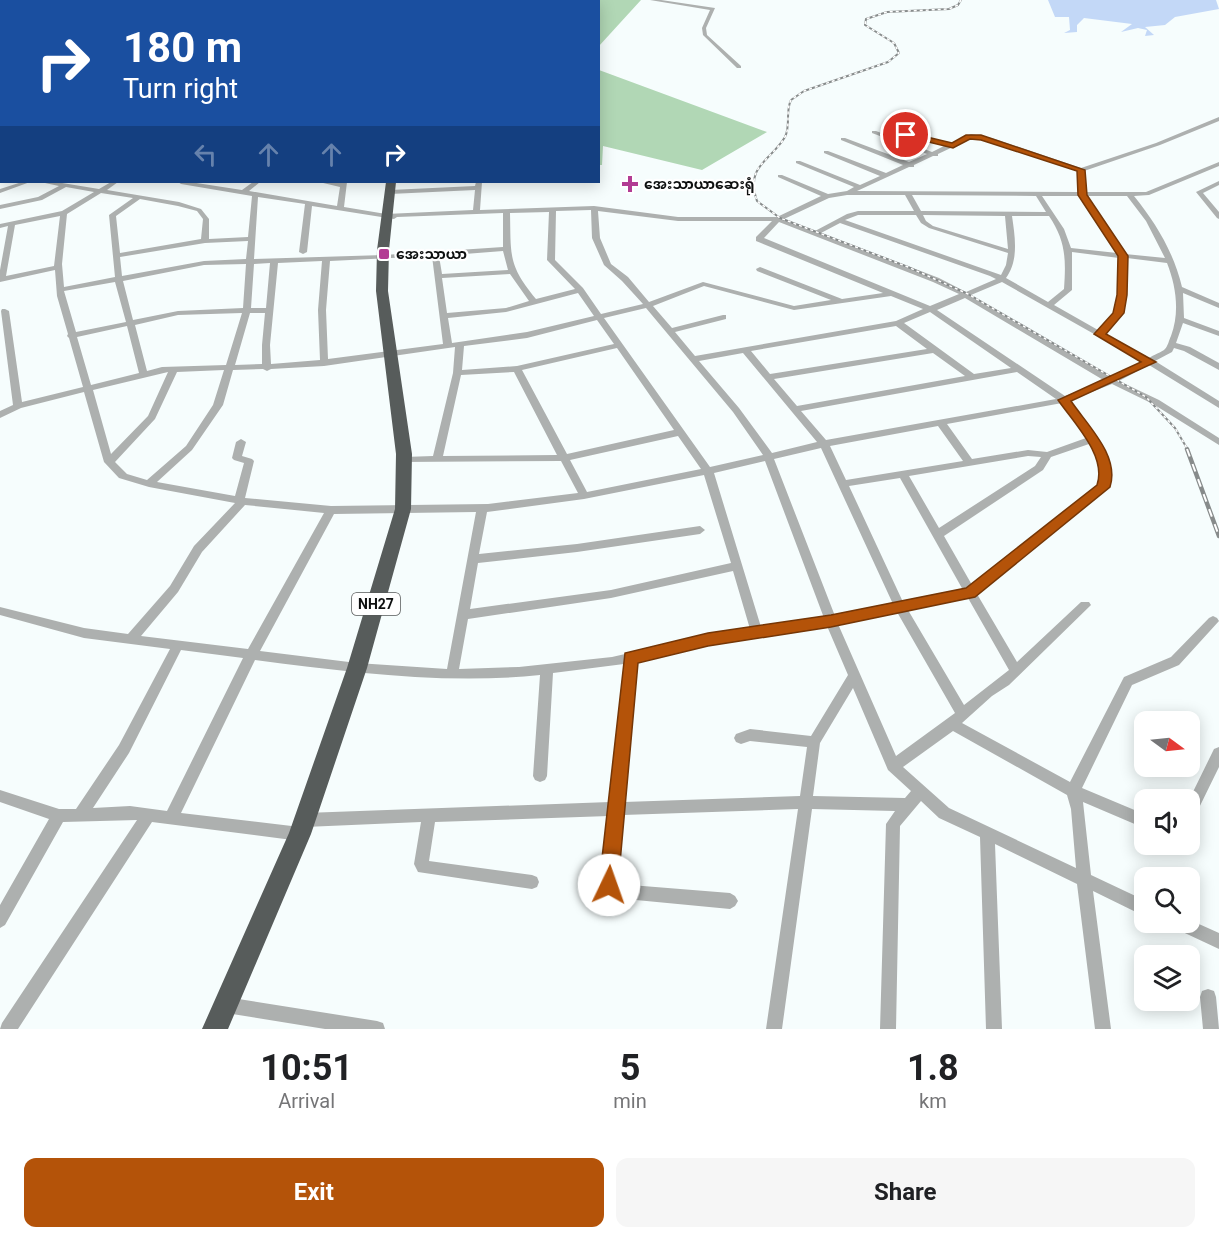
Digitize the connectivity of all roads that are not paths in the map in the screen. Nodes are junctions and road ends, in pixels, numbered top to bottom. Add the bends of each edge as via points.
1 (652, 0) edge
2 (740, 67) dead end
3 (1219, 119) edge
4 (896, 125) dead end
5 (874, 132) dead end
6 (843, 139) dead end
7 (953, 146) junction
8 (826, 152) dead end
9 (936, 155) junction
10 (1219, 159) edge
11 (798, 162) dead end
12 (1219, 164) edge
13 (912, 166) junction
14 (1081, 170) junction
15 (1196, 173) junction
16 (780, 176) dead end
17 (887, 176) junction
18 (24, 183) edge
19 (53, 183) edge
20 (113, 183) edge
21 (188, 183) edge
22 (256, 183) edge
23 (344, 183) edge
24 (1219, 183) edge
25 (479, 184) edge
26 (65, 185) junction
27 (437, 185) edge
28 (391, 187) edge
29 (859, 187) junction
30 (0, 191) edge
31 (100, 191) junction
32 (243, 192) junction
33 (847, 193) junction
34 (255, 194) junction
35 (908, 194) junction
36 (1038, 194) junction
37 (1129, 194) junction
38 (1083, 195) junction
39 (827, 196) junction
40 (139, 197) junction
41 (309, 203) junction
42 (0, 207) edge
43 (594, 208) junction
44 (340, 209) junction
45 (553, 209) junction
46 (476, 211) junction
47 (506, 211) junction
48 (64, 213) junction
49 (919, 213) junction
50 (1008, 213) junction
51 (1051, 214) junction
52 (388, 216) junction
53 (1219, 217) edge
54 (778, 219) junction
55 (839, 220) junction
56 (12, 224) junction
57 (0, 226) edge
58 (815, 234) junction
59 (251, 240) junction
60 (205, 241) junction
61 (505, 249) junction
62 (1070, 250) junction
63 (303, 252) dead end
64 (1011, 252) junction
65 (435, 254) junction
66 (115, 255) junction
67 (1123, 256) junction
68 (384, 257) junction
69 (326, 259) junction
70 (274, 261) junction
71 (1171, 261) junction
72 (249, 262) junction
73 (58, 267) junction
74 (760, 269) dead end
75 (512, 272) junction
76 (438, 276) junction
77 (118, 278) junction
78 (1002, 279) junction
79 (1, 280) edge
80 (1178, 288) junction
81 (60, 290) junction
82 (580, 290) junction
83 (892, 294) junction
84 (965, 295) junction
85 (843, 302) junction
86 (535, 303) junction
87 (648, 305) junction
88 (1048, 306) junction
89 (1219, 306) edge
90 (270, 310) junction
91 (932, 310) junction
92 (5, 311) dead end
93 (246, 311) junction
94 (443, 316) junction
95 (723, 317) dead end
96 (600, 318) junction
97 (1180, 319) junction
98 (130, 323) junction
99 (898, 323) junction
100 (670, 331) junction
101 (1099, 334) junction
102 (1219, 334) edge
103 (71, 336) junction
104 (460, 344) junction
105 (1171, 344) junction
106 (619, 345) junction
107 (448, 346) junction
108 (745, 350) junction
109 (934, 350) junction
110 (389, 354) junction
111 (693, 359) junction
112 (1150, 362) junction
113 (324, 363) junction
114 (1219, 367) edge
115 (267, 368) junction
116 (516, 369) junction
117 (1019, 369) junction
118 (174, 370) junction
119 (230, 370) junction
120 (457, 373) junction
121 (144, 375) junction
122 (770, 377) junction
123 (972, 377) junction
124 (1112, 381) junction
125 (86, 388) junction
126 (1064, 400) junction
127 (1219, 405) edge
128 (18, 406) junction
129 (797, 409) junction
130 (0, 415) edge
131 (941, 423) junction
132 (681, 432) junction
133 (1090, 440) junction
134 (241, 442) dead end
135 (1219, 442) edge
136 (825, 444) junction
137 (768, 455) junction
138 (1048, 455) junction
139 (564, 458) junction
140 (404, 460) junction
141 (437, 460) junction
142 (109, 462) junction
143 (970, 463) junction
144 (708, 471) junction
145 (903, 474) junction
146 (149, 484) junction
147 (843, 484) junction
148 (584, 496) junction
149 (241, 500) junction
150 (403, 509) junction
151 (482, 509) junction
152 (331, 510) junction
153 (699, 530) dead end
154 (938, 535) junction
155 (473, 559) junction
156 (737, 566) junction
157 (970, 593) junction
158 (1085, 605) dead end
159 (900, 607) junction
160 (0, 610) edge
161 (462, 615) junction
162 (831, 621) junction
163 (1212, 621) dead end
164 (757, 632) junction
165 (131, 639) junction
166 (178, 645) junction
167 (251, 655) junction
168 (630, 658) junction
169 (357, 668) junction
170 (547, 669) junction
171 (1015, 670) junction
172 (452, 674) junction
173 (854, 676) junction
174 (957, 719) junction
175 (741, 738) dead end
176 (814, 742) junction
177 (1219, 753) edge
178 (893, 766) junction
179 (540, 776) dead end
180 (1073, 791) junction
181 (1200, 791) edge
182 (920, 792) junction
183 (0, 796) edge
184 (804, 802) junction
185 (909, 806) junction
186 (615, 811) junction
187 (80, 815) junction
188 (149, 815) junction
189 (59, 816) junction
190 (429, 816) junction
191 (1134, 817) edge
192 (171, 818) junction
193 (302, 827) junction
194 (987, 834) junction
195 (1084, 880) junction
196 (532, 882) dead end
197 (730, 901) dead end
198 (1134, 903) edge
199 (0, 920) edge
200 (1200, 932) edge
201 (1219, 941) edge
202 (1208, 997) dead end
203 (226, 1005) junction
204 (8, 1029) edge
205 (208, 1029) edge
206 (215, 1029) edge
207 (377, 1029) edge
208 (774, 1029) edge
209 (888, 1029) edge
210 (994, 1029) edge
211 (1103, 1029) edge
212 (1211, 1029) edge

1 - 2 street via 712,9 705,35
3 - 14 street
4 - 7 street via 906,135
5 - 9 street
6 - 13 street
7 - 9 street
7 - 14 street via 969,137 981,137
8 - 17 street
9 - 13 street
10 - 15 street
11 - 29 street
12 - 15 street
13 - 17 street
14 - 38 street
15 - 24 street
15 - 37 street via 1147,194
16 - 39 street
17 - 29 street
18 - 30 street
19 - 26 street
20 - 31 street
21 - 32 street
22 - 32 street
23 - 44 street
24 - 53 street via 1198,192
25 - 27 street
25 - 46 street
26 - 31 street
26 - 42 street via 40,199
27 - 28 street
28 - 52 highway, NH27
29 - 33 street
31 - 40 street
31 - 48 street
32 - 34 street
33 - 35 street
33 - 39 street
34 - 41 street
34 - 59 street
35 - 36 street
35 - 49 street
36 - 38 street
36 - 51 street
37 - 38 street
37 - 71 street
38 - 67 street
39 - 54 street
40 - 60 street via 199,210 206,219
40 - 66 street via 112,215
41 - 44 street
41 - 63 street
43 - 45 street
43 - 54 street via 678,219
43 - 87 street via 596,238 608,265
44 - 52 street
45 - 47 street
45 - 82 street via 551,260
46 - 47 street
46 - 52 street
47 - 52 street
47 - 61 street
48 - 56 street
48 - 73 street
49 - 50 street
49 - 55 street via 858,213
49 - 64 street via 923,222 931,226
50 - 51 street
50 - 64 street
51 - 62 street via 1068,239
52 - 68 highway, NH27
54 - 58 street
54 - 83 street via 759,239
55 - 58 street
55 - 78 street
56 - 57 street
56 - 79 street
58 - 84 street
59 - 60 street
59 - 72 street
60 - 66 street
61 - 65 street
61 - 75 street
62 - 67 street
62 - 88 street via 1068,290
64 - 78 street via 1008,272
65 - 68 street
65 - 76 street
66 - 77 street
67 - 71 street
67 - 101 street via 1118,313
68 - 69 street
68 - 110 highway, NH27 via 382,289
69 - 70 street
69 - 113 street via 322,310
70 - 72 street
70 - 90 street
71 - 80 street
72 - 77 street via 181,266
72 - 93 street
73 - 79 street
73 - 81 street
74 - 85 street
75 - 76 street
75 - 86 street
76 - 94 street
77 - 81 street
77 - 98 street
78 - 84 street
78 - 88 street
80 - 89 street
80 - 97 street
81 - 103 street
82 - 86 street
82 - 96 street
83 - 85 street
83 - 91 street
84 - 91 street
84 - 124 street
85 - 87 street via 794,308 703,284
86 - 94 street
87 - 96 street
87 - 100 street
88 - 101 street
90 - 93 street
90 - 115 street
91 - 99 street
91 - 117 street
92 - 128 street
93 - 98 street via 178,313
93 - 119 street
94 - 107 street
95 - 100 street
96 - 104 street via 527,335
96 - 106 street
97 - 102 street
97 - 105 street
98 - 103 street
98 - 121 street
99 - 108 street
99 - 109 street
100 - 111 street
101 - 112 street
103 - 125 street
104 - 107 street
104 - 120 street
105 - 112 street via 1169,350
105 - 114 street
106 - 116 street
106 - 132 street
107 - 110 street
108 - 111 street
108 - 122 street
109 - 122 street
109 - 123 street
110 - 113 street
110 - 140 highway, NH27 via 399,399
111 - 137 street
112 - 124 street
112 - 127 street
113 - 115 street
115 - 119 street
116 - 120 street
116 - 139 street
117 - 123 street
117 - 126 street
118 - 119 street
118 - 121 street
118 - 142 street via 152,417
119 - 146 street via 218,405 189,448
120 - 141 street
121 - 125 street
122 - 129 street
123 - 129 street
124 - 126 street
124 - 135 street via 1156,402
125 - 128 street
125 - 142 street
126 - 131 street
126 - 133 street
128 - 130 street
129 - 136 street
131 - 136 street
131 - 143 street
132 - 139 street
132 - 144 street
133 - 138 street
133 - 157 street via 1107,466 1103,487
134 - 149 street via 237,458 249,461
136 - 137 street
136 - 147 street
137 - 144 street
137 - 162 street
138 - 143 street via 1028,453
138 - 154 street via 1039,468
139 - 141 street
139 - 148 street
140 - 141 street
140 - 150 highway, NH27
142 - 146 street via 123,477
143 - 145 street
144 - 148 street
144 - 156 street
145 - 147 street
145 - 154 street
146 - 149 street
147 - 159 street
148 - 151 street
149 - 152 street
149 - 165 street via 198,549 174,589
150 - 151 street
150 - 152 street
150 - 169 highway, NH27
151 - 155 street
152 - 167 street
153 - 155 street
154 - 157 street
155 - 161 street
156 - 161 street via 611,594
156 - 164 street
157 - 159 street
157 - 171 street
158 - 171 street
159 - 162 street
159 - 174 street
160 - 165 street via 84,633
161 - 172 street
162 - 164 street
162 - 173 street
163 - 180 street via 1175,661 1128,681
164 - 168 street
165 - 166 street
166 - 167 street
166 - 187 street via 124,749
167 - 169 street
167 - 192 street
168 - 170 street
168 - 186 street
169 - 172 street
169 - 193 highway, NH27
170 - 172 street
170 - 179 street
171 - 174 street
173 - 176 street
173 - 178 street
174 - 178 street
174 - 180 street
175 - 176 street via 750,735
176 - 184 street
177 - 181 street
178 - 182 street
180 - 191 street
180 - 195 street
182 - 185 street
182 - 194 street via 944,813
183 - 189 street
184 - 185 street
184 - 186 street
184 - 208 street
185 - 209 street via 893,824
186 - 190 street
186 - 197 street via 608,876 615,891
187 - 188 street
187 - 189 street
188 - 192 street
188 - 204 street
189 - 199 street
190 - 193 street
190 - 196 street via 423,867
192 - 193 street
193 - 203 highway, NH27
194 - 195 street
194 - 210 street
195 - 198 street
195 - 211 street
200 - 201 street
202 - 212 street
203 - 205 highway, NH27
203 - 206 highway, NH27
203 - 207 street

